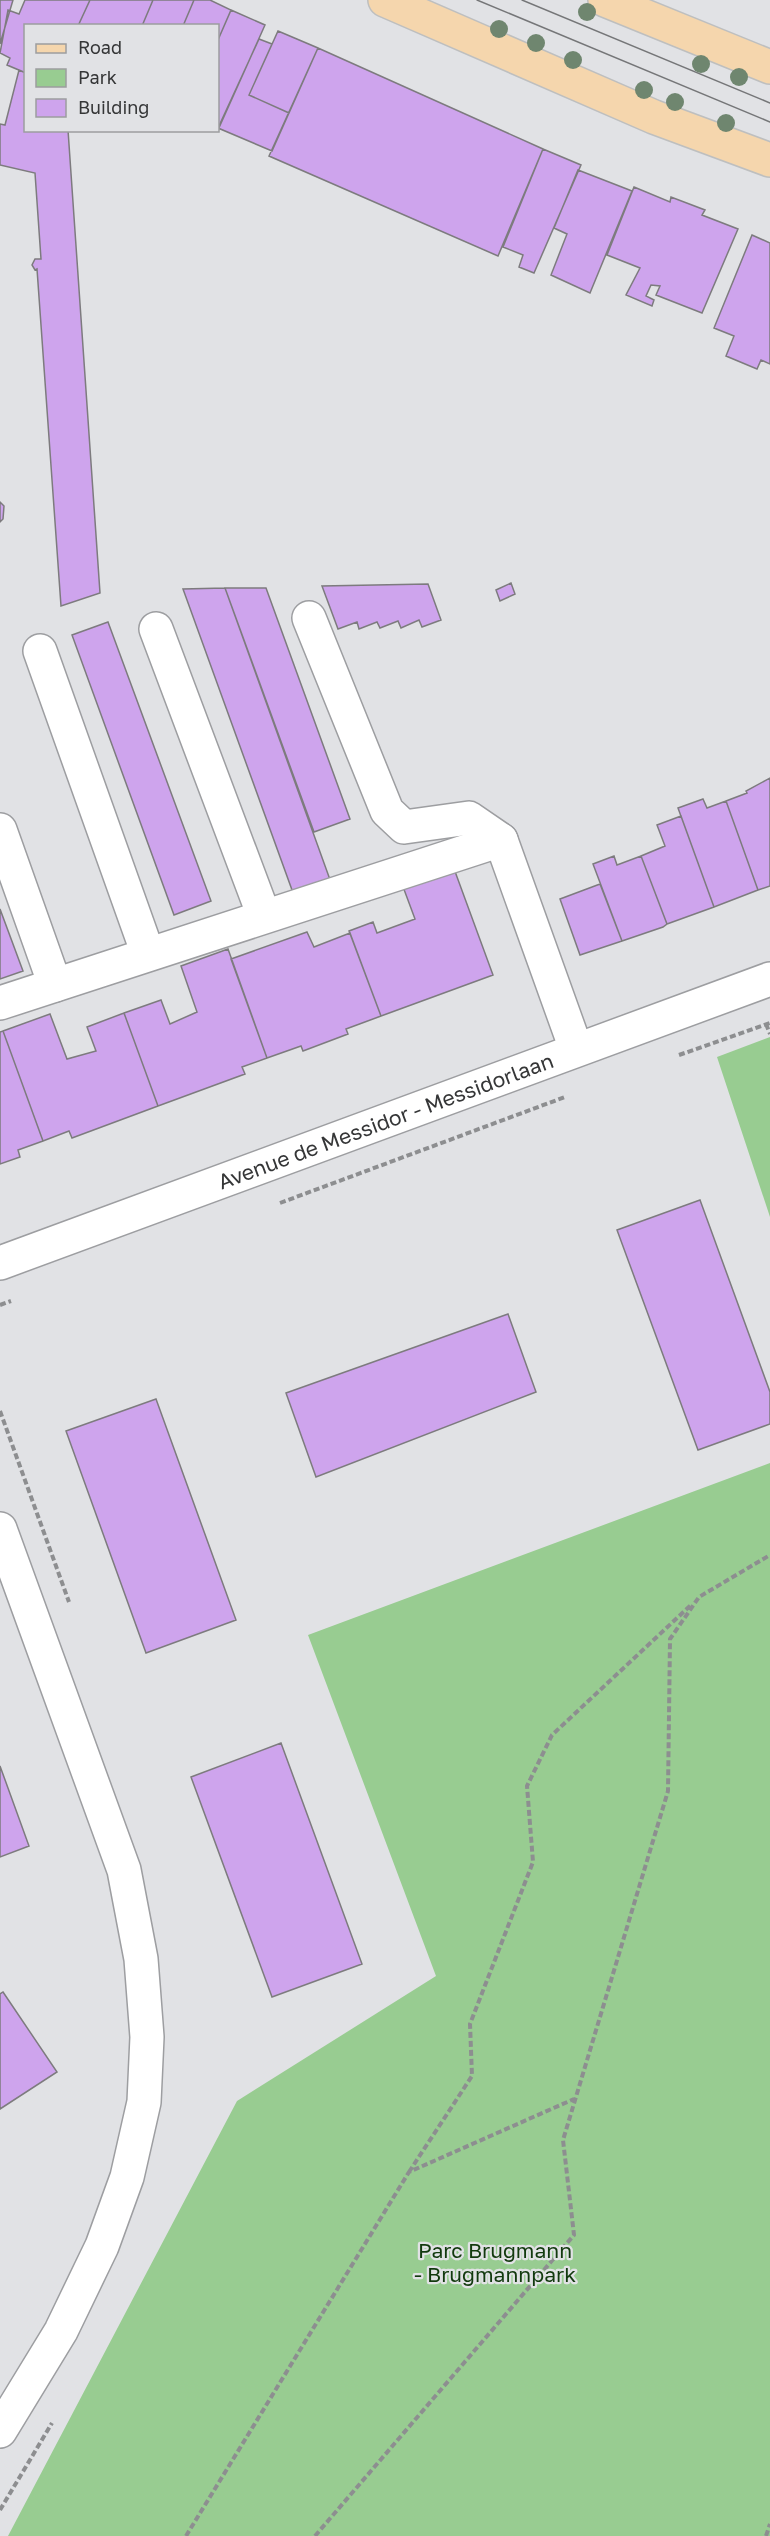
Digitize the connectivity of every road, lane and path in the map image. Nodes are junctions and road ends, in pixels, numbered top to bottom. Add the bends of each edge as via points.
1 (385, 0) edge
2 (606, 0) edge
3 (770, 67) edge
4 (770, 160) edge
5 (309, 618) dead end
6 (156, 629) dead end
7 (40, 651) dead end
8 (0, 830) edge
9 (501, 840) junction
10 (264, 916) junction
11 (148, 954) junction
12 (770, 978) edge
13 (55, 985) junction
14 (0, 1003) edge
15 (576, 1050) junction
16 (0, 1263) edge
17 (0, 1529) edge
18 (770, 1556) edge
19 (699, 1597) junction
20 (574, 2099) junction
21 (409, 2172) junction
22 (0, 2431) edge
23 (770, 2524) edge
24 (186, 2536) edge
25 (315, 2536) edge
26 (766, 2536) edge

1 - 4 main road via 654,117
2 - 3 main road
5 - 9 street via 387,811 404,827 469,818
6 - 10 street
7 - 11 street
8 - 13 street
9 - 10 street
9 - 15 street
10 - 11 street
11 - 13 street
12 - 15 street, Avenue de Messidor - Messidorlaan
13 - 14 street
15 - 16 street, Avenue de Messidor - Messidorlaan
17 - 22 street via 124,1870 141,1959 147,2037 144,2102 127,2177 102,2246 61,2331
18 - 19 path
19 - 20 path via 670,1639 668,1791
19 - 21 path via 552,1736 527,1786 533,1862 470,2024 472,2076
20 - 21 path
20 - 25 path via 563,2140 574,2235
21 - 24 path
23 - 26 path

